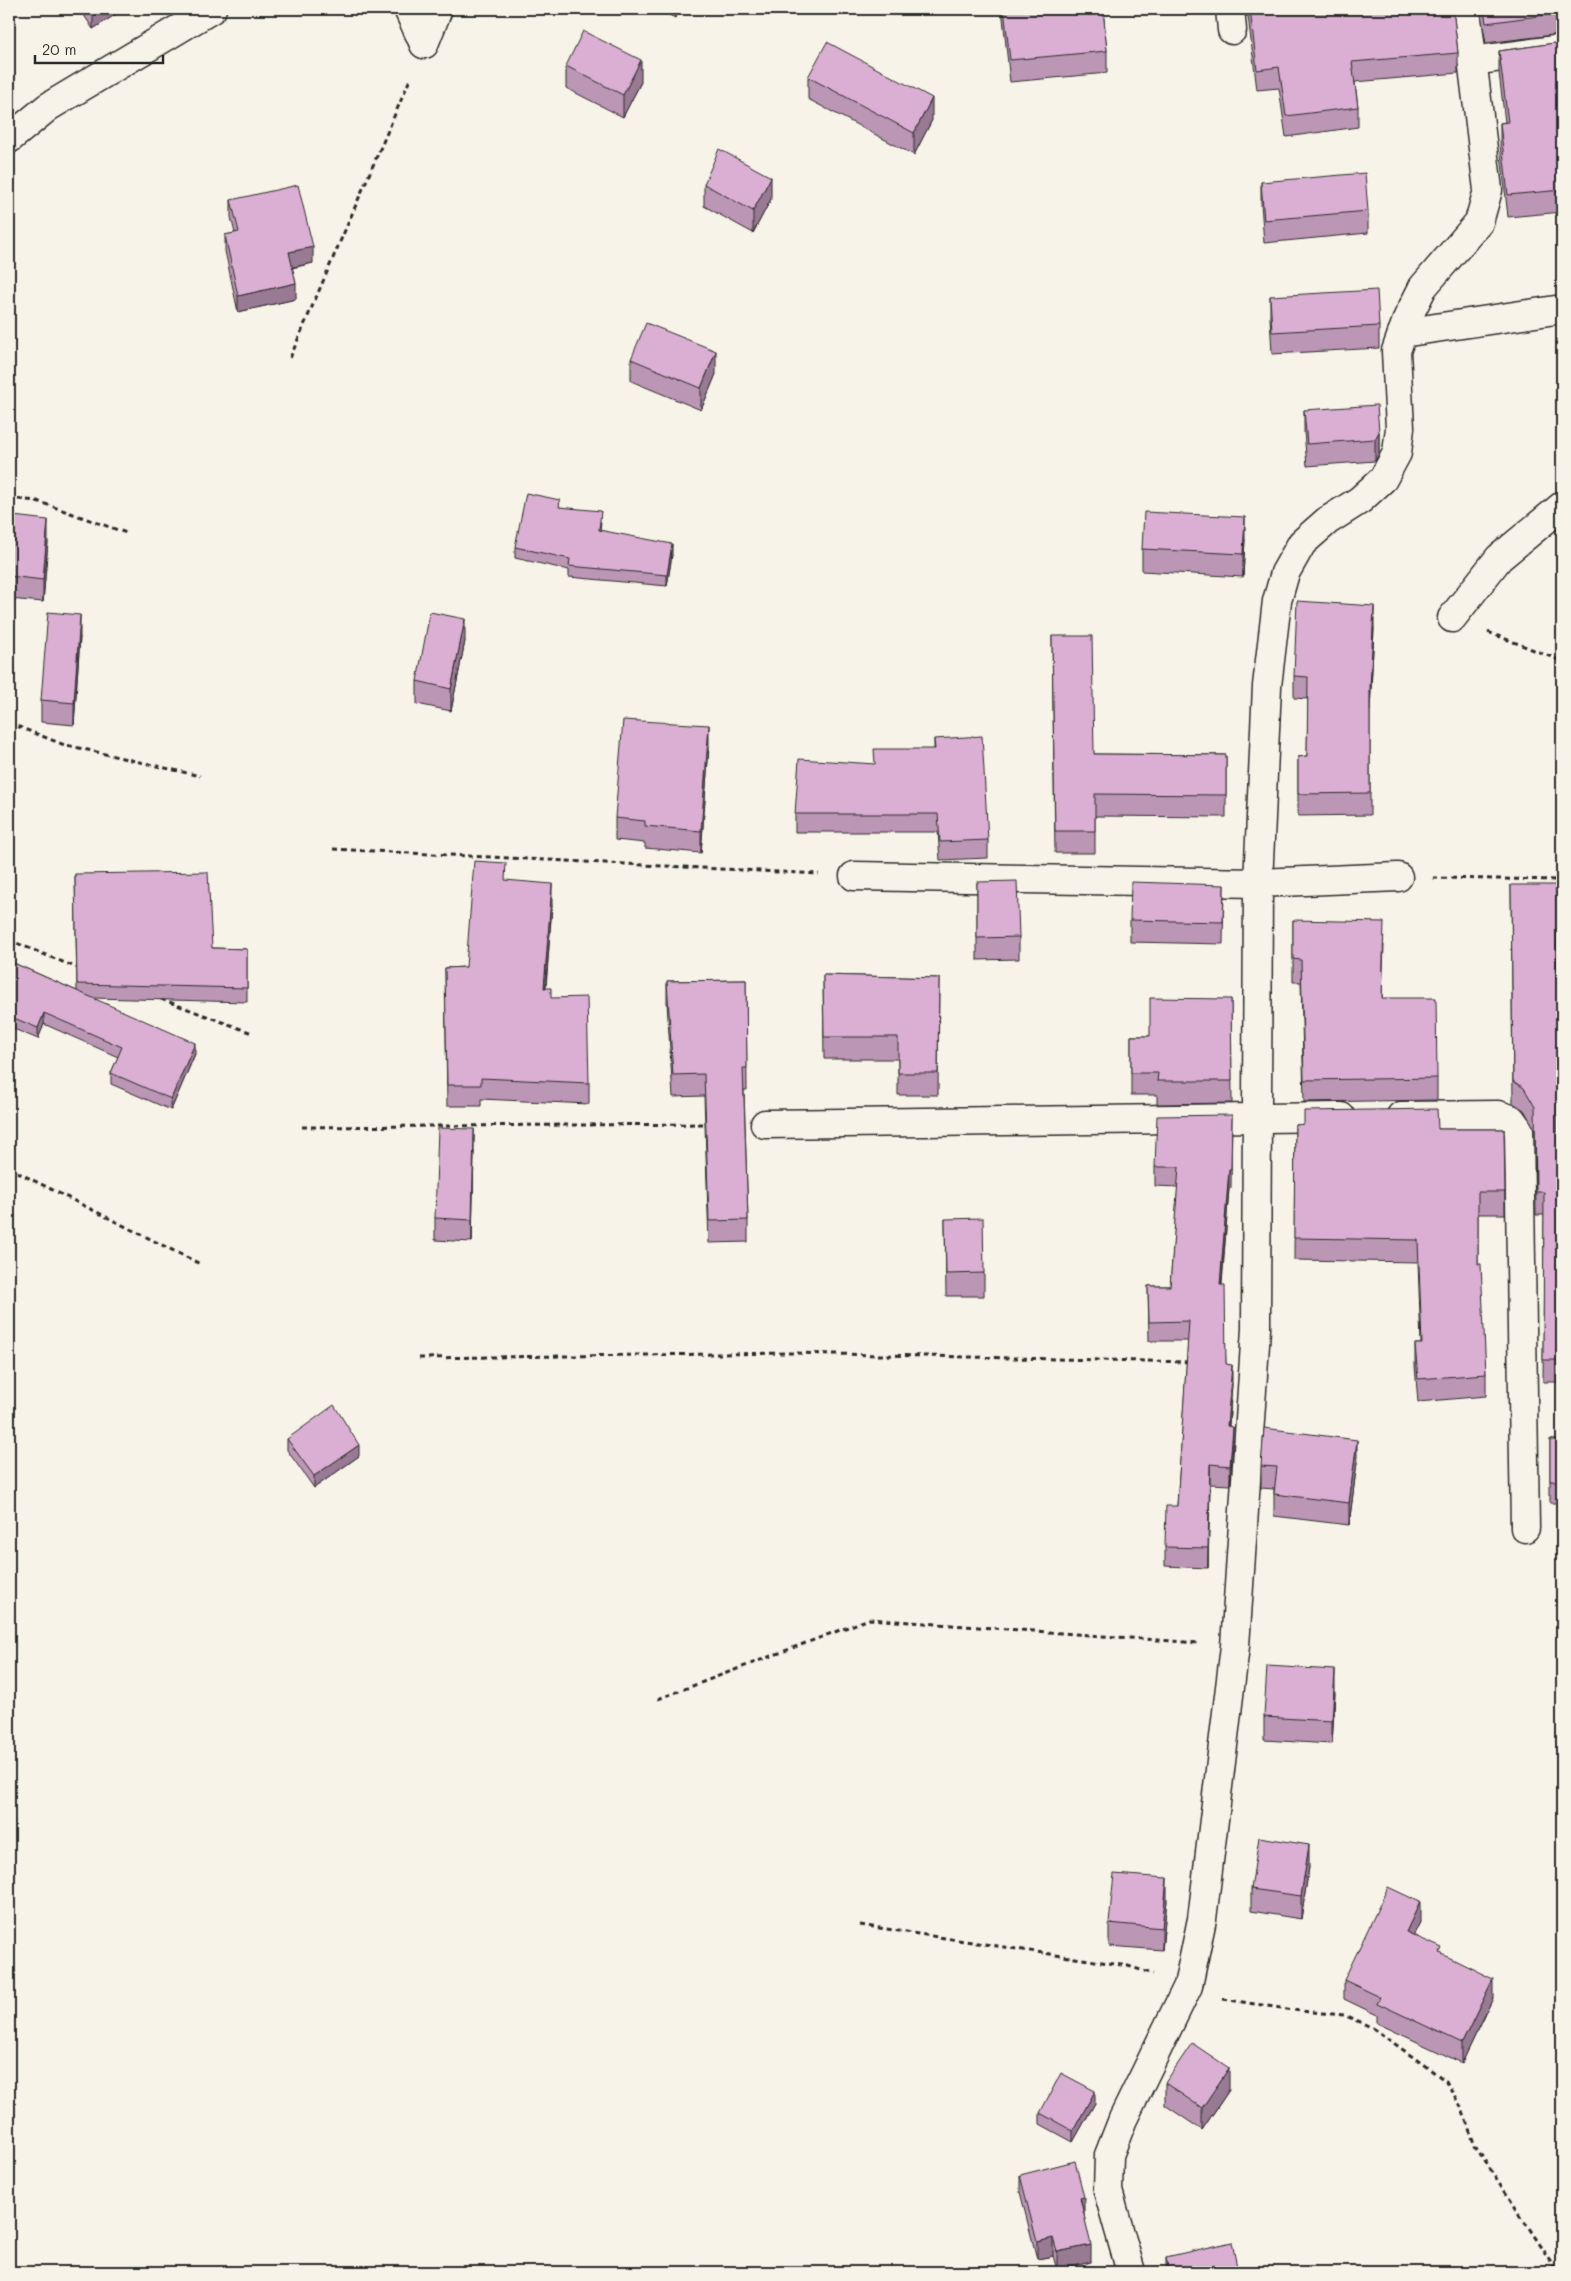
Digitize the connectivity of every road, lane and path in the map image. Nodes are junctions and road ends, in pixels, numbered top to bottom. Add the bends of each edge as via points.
1 (212, 9) edge
2 (408, 9) edge
3 (438, 9) edge
4 (1466, 9) edge
5 (424, 44) junction
6 (1562, 48) edge
7 (1472, 61) junction
8 (9, 139) edge
9 (1562, 309) edge
10 (1402, 333) junction
11 (290, 358) dead end
12 (9, 498) edge
13 (1562, 506) edge
14 (129, 534) dead end
15 (1452, 618) joint
16 (1562, 661) edge
17 (9, 723) edge
18 (200, 776) dead end
19 (333, 849) dead end
20 (854, 876) joint
21 (1398, 877) joint
22 (1562, 880) edge
23 (1258, 883) junction
24 (9, 940) edge
25 (83, 969) edge
26 (152, 995) edge
27 (252, 1033) dead end
28 (1257, 1119) junction
29 (765, 1124) joint
30 (302, 1127) dead end
31 (9, 1168) edge
32 (200, 1264) dead end
33 (419, 1358) dead end
34 (1194, 1362) edge
35 (1526, 1528) dead end
36 (1235, 1646) junction
37 (658, 1699) dead end
38 (860, 1925) dead end
39 (1188, 1986) junction
40 (1131, 2272) edge
41 (1558, 2272) edge

1 - 8 street via 48,107
2 - 5 street
3 - 5 street
4 - 7 street
5 - 11 path via 393,124
6 - 7 street
7 - 10 street via 1488,190 1479,222 1423,287
9 - 10 street
10 - 23 street via 1396,351 1400,428 1397,453 1383,479 1302,543 1285,573 1277,600 1267,686
12 - 14 path via 37,501
13 - 15 street via 1499,558
15 - 16 path
17 - 18 path via 62,744
19 - 20 path
20 - 23 street
21 - 22 path
21 - 23 street
23 - 28 street
24 - 25 path
26 - 27 path
28 - 29 street
28 - 35 street via 1498,1114 1511,1119 1519,1130
28 - 36 street via 1256,1329
29 - 30 path
31 - 32 path
33 - 34 path via 792,1353
36 - 37 path via 869,1619
36 - 39 street via 1202,1919
38 - 39 path via 1128,1966
39 - 40 street via 1123,2119 1109,2155 1108,2191
39 - 41 path via 1224,1999 1344,2015 1373,2028 1446,2082 1462,2109 1476,2146

